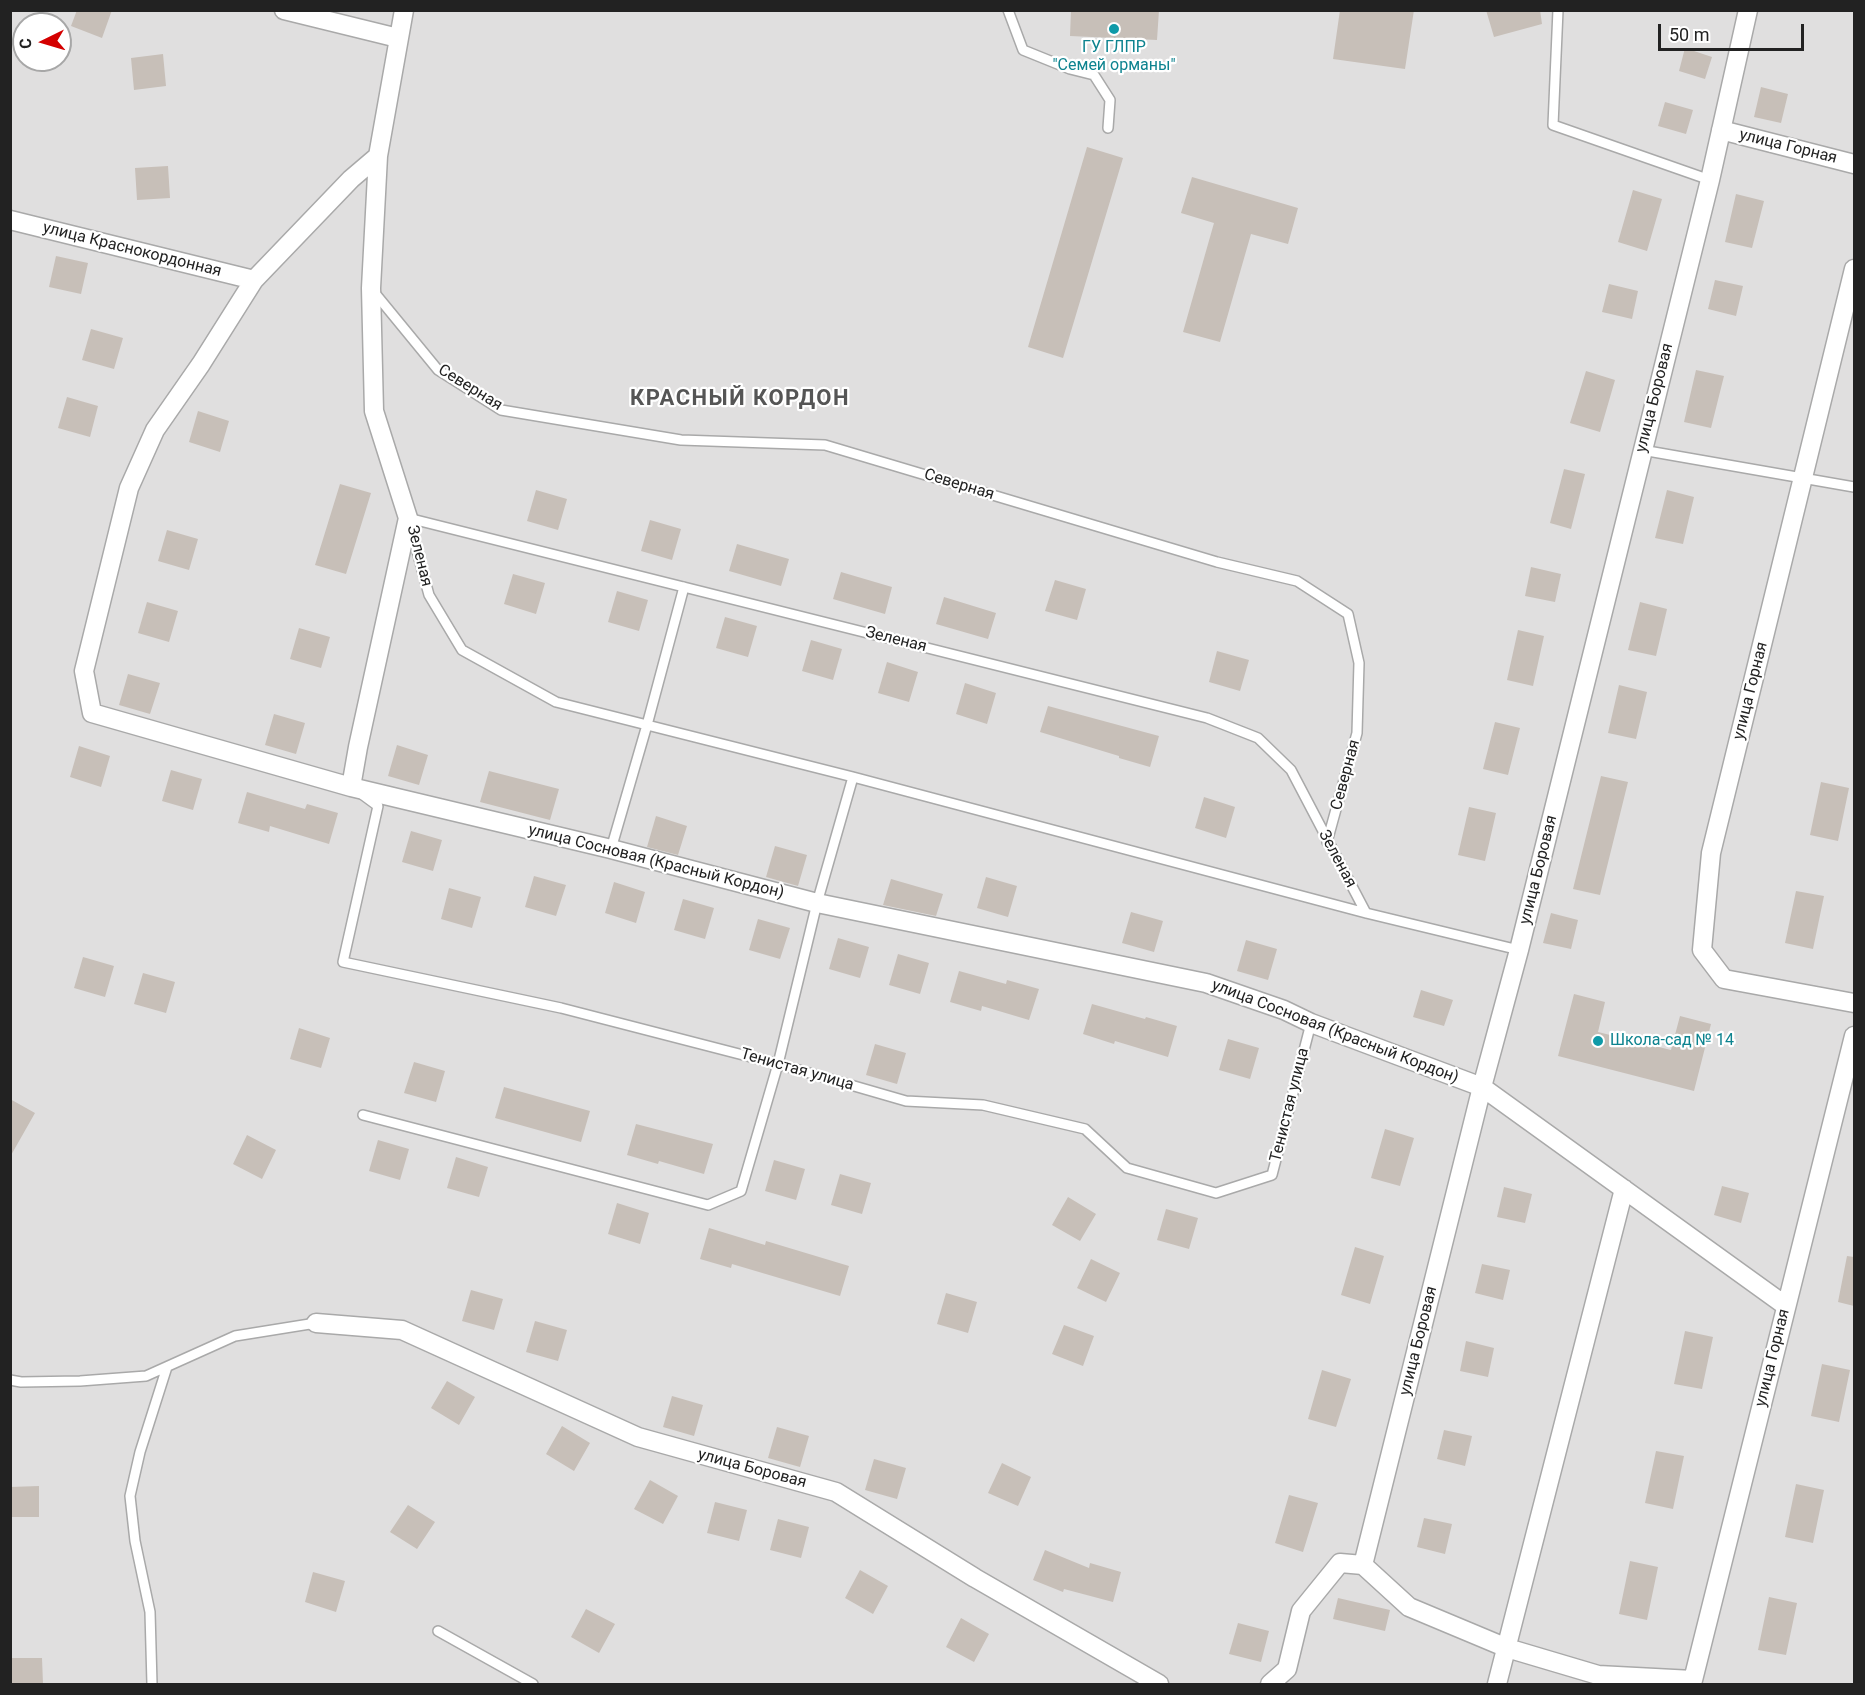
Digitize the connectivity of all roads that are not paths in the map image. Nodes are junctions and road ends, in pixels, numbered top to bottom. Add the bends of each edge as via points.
1 (284, 10) edge
2 (404, 10) edge
3 (1008, 10) edge
4 (1558, 10) edge
5 (1748, 10) edge
6 (398, 38) junction
7 (1108, 128) dead end
8 (1720, 130) junction
9 (378, 156) junction
10 (1854, 164) edge
11 (1710, 180) junction
12 (10, 220) edge
13 (1854, 269) edge
14 (254, 280) junction
15 (371, 288) junction
16 (1642, 450) junction
17 (1803, 477) junction
18 (1854, 487) edge
19 (408, 518) junction
20 (684, 588) junction
21 (647, 725) junction
22 (854, 777) junction
23 (351, 787) junction
24 (1327, 842) junction
25 (610, 849) junction
26 (817, 903) junction
27 (1366, 913) junction
28 (1519, 950) junction
29 (1854, 1003) edge
30 (1311, 1023) junction
31 (1854, 1036) edge
32 (778, 1064) junction
33 (1482, 1088) junction
34 (363, 1115) dead end
35 (1624, 1189) junction
36 (1786, 1306) junction
37 (316, 1323) joint
38 (166, 1367) junction
39 (10, 1380) edge
40 (1363, 1565) junction
41 (438, 1631) dead end
42 (1507, 1648) junction
43 (1695, 1683) edge
44 (152, 1684) edge
45 (533, 1684) edge
46 (1159, 1684) edge
47 (1270, 1684) edge
48 (1497, 1684) edge

1 - 6 street
2 - 6 street
3 - 7 lane via 1023,50 1094,75 1110,100
4 - 11 lane via 1553,125
5 - 8 street, улица Боровая
6 - 9 street
8 - 10 street, улица Горная
8 - 11 street, улица Боровая
9 - 14 street, улица Сосновая (Красный Кордон)
9 - 15 street
11 - 16 street, улица Боровая
12 - 14 street, улица Краснокордонная
13 - 17 street, улица Горная
14 - 23 street, улица Сосновая (Красный Кордон) via 155,430 129,488 84,671 92,713
15 - 19 street via 374,411
15 - 24 lane, Северная via 438,370 501,410 681,440 825,445 1217,562 1297,581 1348,614 1359,663 1357,733
16 - 17 lane
16 - 28 street, улица Боровая
17 - 18 lane
17 - 29 street, улица Горная via 1711,853 1702,950 1724,979
19 - 20 lane, Зеленая
19 - 21 lane, Зеленая via 429,595 462,650 556,702
19 - 23 street
20 - 21 lane
20 - 24 lane, Зеленая via 1207,718 1258,738 1291,770
21 - 22 lane, Зеленая
21 - 25 lane
22 - 26 lane
22 - 27 lane, Зеленая
23 - 25 street, улица Сосновая (Красный Кордон)
23 - 32 lane, Тенистая улица via 378,806 343,962 561,1008
24 - 27 lane, Зеленая
25 - 26 street, улица Сосновая (Красный Кордон)
26 - 30 street, улица Сосновая (Красный Кордон) via 1206,983
26 - 32 lane
27 - 28 lane, Зеленая
28 - 33 street, улица Боровая
30 - 32 lane, Тенистая улица via 1272,1175 1216,1193 1127,1168 1085,1129 983,1105 906,1101
30 - 33 street, улица Сосновая (Красный Кордон)
31 - 36 street, улица Горная
32 - 34 lane via 741,1191 708,1206
33 - 35 street, улица Сосновая (Красный Кордон)
33 - 40 street, улица Боровая
35 - 36 street, улица Сосновая (Красный Кордон)
35 - 42 street
36 - 43 street, улица Горная
37 - 38 lane via 235,1336
37 - 46 street, улица Боровая via 402,1330 638,1437 836,1492
38 - 39 lane via 146,1376 80,1382
38 - 44 lane via 130,1497 150,1612
40 - 42 street via 1409,1607
40 - 47 street via 1340,1563 1301,1611 1287,1669
41 - 45 lane
42 - 43 street via 1598,1675
42 - 48 street

